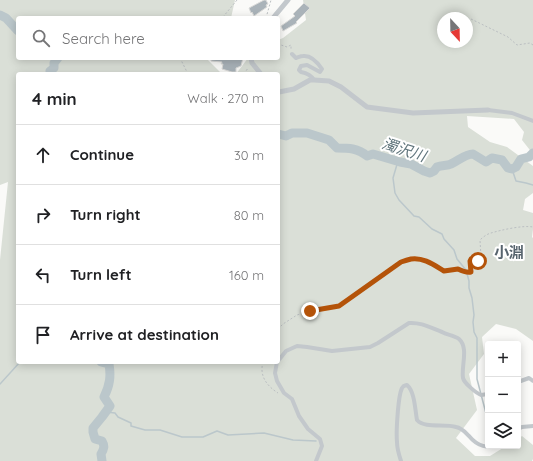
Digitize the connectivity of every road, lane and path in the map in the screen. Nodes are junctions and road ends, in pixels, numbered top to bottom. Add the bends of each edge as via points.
1 (237, 0) edge
2 (271, 0) edge
3 (288, 0) edge
4 (224, 16) edge
5 (267, 16) edge
6 (275, 16) edge
7 (473, 20) edge
8 (533, 45) edge
9 (280, 46) edge
10 (292, 54) joint
11 (181, 60) edge
12 (252, 60) edge
13 (187, 72) edge
14 (245, 72) edge
15 (260, 72) edge
16 (314, 80) junction
17 (280, 92) edge
18 (488, 110) joint
19 (533, 121) edge
20 (533, 227) edge
21 (280, 327) edge
22 (280, 358) edge
23 (262, 364) edge
24 (277, 364) edge
25 (521, 381) edge
26 (533, 381) edge
27 (284, 393) junction
28 (485, 395) edge
29 (533, 426) edge
30 (521, 428) edge
31 (485, 446) edge
32 (316, 461) edge
33 (401, 461) edge

1 - 4 path
2 - 5 path
3 - 6 street
7 - 8 path via 517,45
9 - 10 path via 291,46
10 - 16 street via 296,58 307,56 316,62 322,70 320,72 307,65 301,66 299,70
11 - 13 path
12 - 14 path
12 - 15 street
16 - 17 street
16 - 18 street via 329,81 341,87 367,107 413,113
18 - 19 street via 512,113
20 - 21 path via 503,230 480,240 481,258 478,261 471,259 469,273 458,269 444,271 433,264 411,259 401,262 339,306 298,315
22 - 28 street via 286,351 297,346 332,351 370,347 409,323 422,324 459,340 463,345 465,382 481,396
23 - 27 path via 263,376 267,384 279,393
24 - 27 street via 275,373
25 - 26 street via 529,378
27 - 32 street via 292,400 308,429 320,439 322,446
29 - 30 street
31 - 33 street via 479,445 456,426 418,422 410,388 405,385 400,394 396,429

